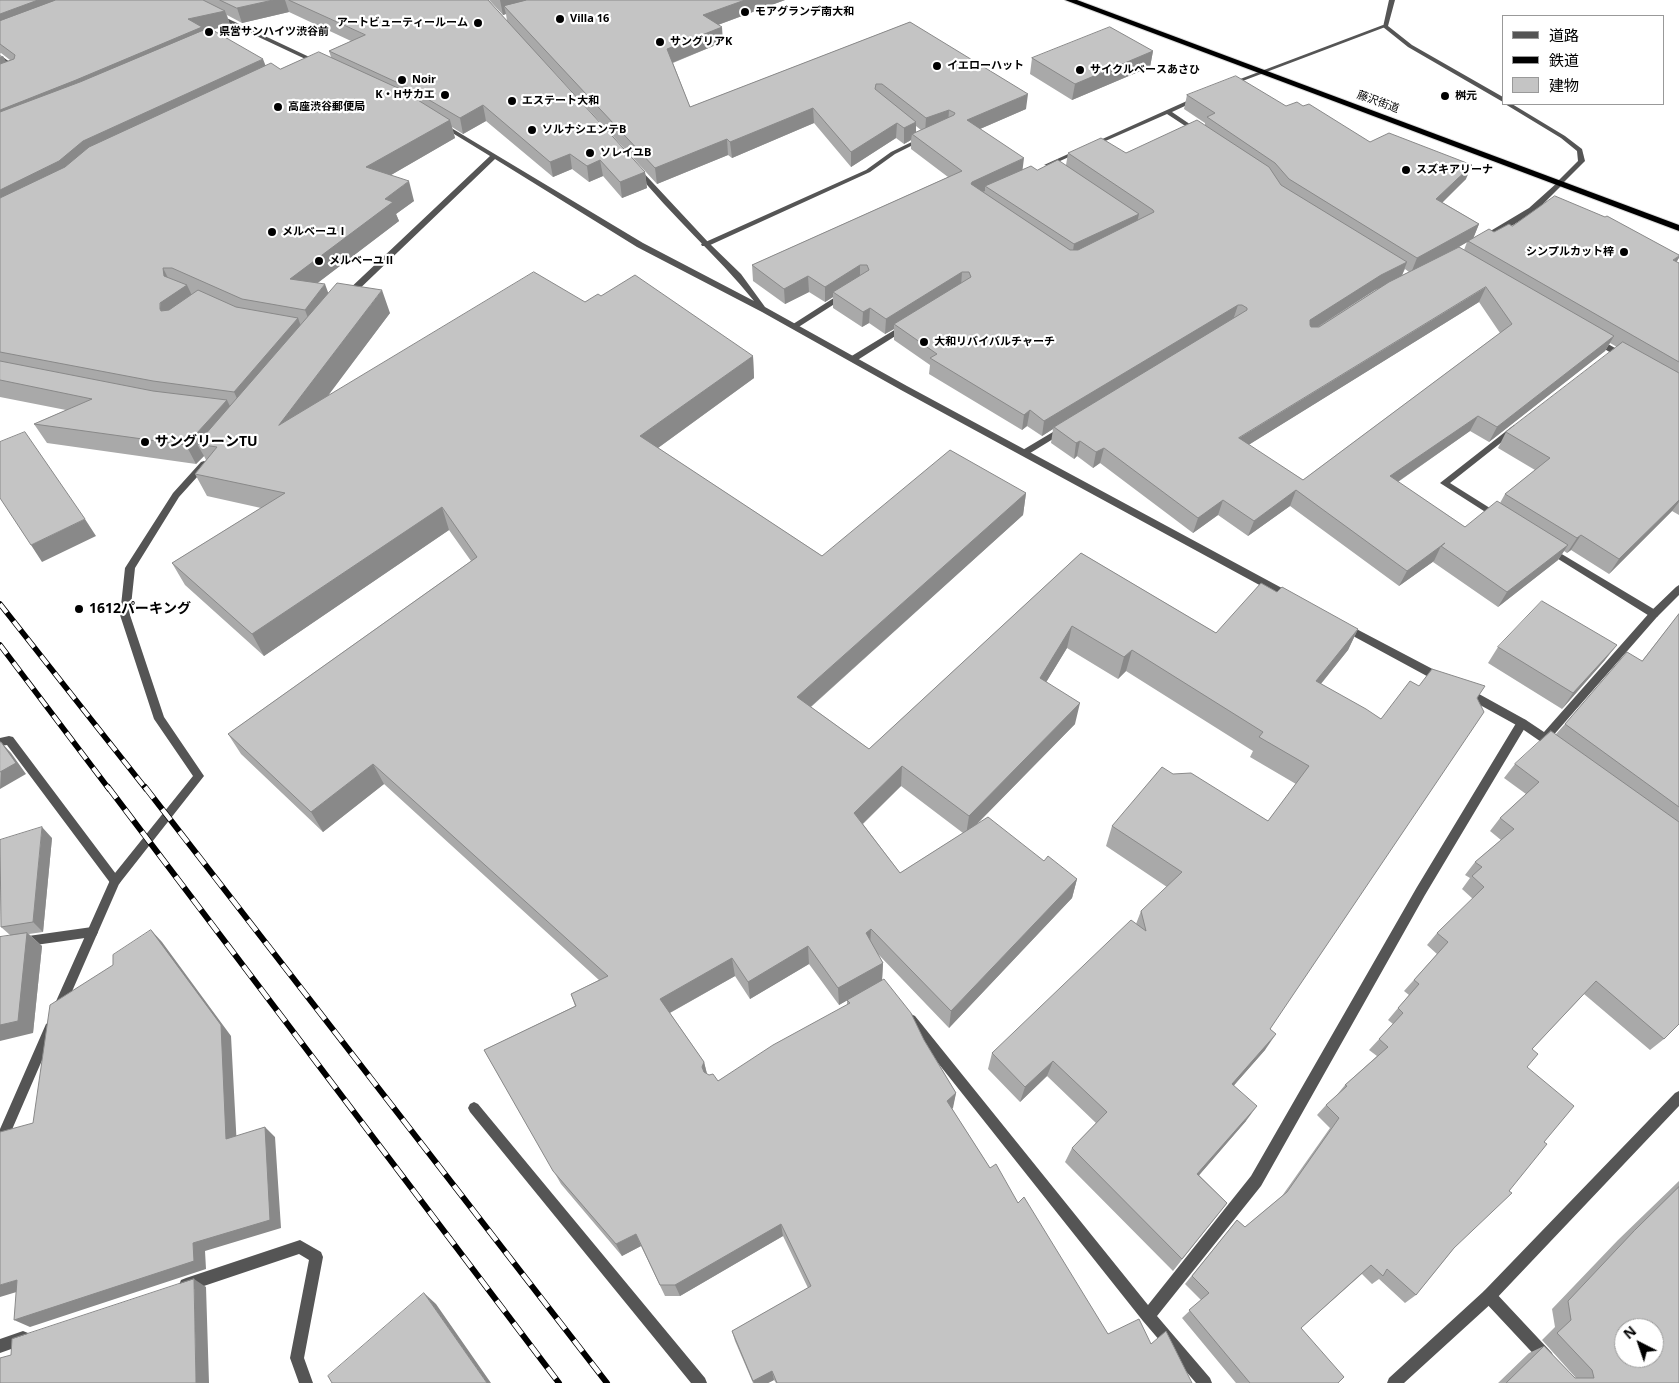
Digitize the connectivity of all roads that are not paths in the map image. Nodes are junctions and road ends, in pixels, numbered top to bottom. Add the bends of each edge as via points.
1 (1069, 0) edge
2 (1392, 0) edge
3 (213, 14) edge
4 (1386, 26) junction
5 (246, 29) junction
6 (208, 46) edge
7 (0, 57) edge
8 (323, 66) edge
9 (1260, 72) junction
10 (0, 80) edge
11 (1221, 88) edge
12 (1204, 96) edge
13 (1502, 99) edge
14 (1510, 105) edge
15 (1168, 112) junction
16 (435, 121) edge
17 (917, 132) edge
18 (933, 135) edge
19 (924, 138) junction
20 (1207, 138) edge
21 (493, 157) junction
22 (633, 164) edge
23 (1051, 164) junction
24 (1042, 168) edge
25 (1058, 169) edge
26 (1560, 183) junction
27 (1679, 228) edge
28 (1476, 243) edge
29 (705, 244) junction
30 (848, 293) edge
31 (340, 303) edge
32 (765, 310) junction
33 (909, 325) edge
34 (794, 326) junction
35 (1588, 336) edge
36 (853, 359) junction
37 (1630, 360) edge
38 (1075, 422) edge
39 (1521, 423) edge
40 (1024, 452) junction
41 (208, 459) edge
42 (1502, 520) edge
43 (1544, 546) edge
44 (1679, 590) edge
45 (1295, 600) edge
46 (1654, 614) junction
47 (1339, 623) edge
48 (1452, 685) edge
49 (1461, 690) edge
50 (1522, 723) junction
51 (1545, 738) junction
52 (0, 742) edge
53 (1561, 750) edge
54 (115, 881) junction
55 (92, 932) junction
56 (0, 945) edge
57 (903, 1010) edge
58 (1679, 1097) edge
59 (474, 1108) dead end
60 (0, 1144) edge
61 (169, 1290) edge
62 (1490, 1296) junction
63 (1148, 1316) junction
64 (38, 1334) edge
65 (0, 1346) edge
66 (1556, 1368) edge
67 (306, 1383) edge
68 (700, 1383) edge
69 (1205, 1383) edge
70 (1394, 1383) edge

1 - 9 highway, 藤沢街道
2 - 4 street
3 - 5 street
4 - 9 street
4 - 13 street via 1410,46
5 - 6 street
5 - 8 street via 309,63
7 - 10 street via 20,71
9 - 11 street
9 - 26 highway, 藤沢街道
12 - 15 street
14 - 26 street via 1580,150 1582,161
15 - 20 street
15 - 23 street
16 - 21 street
17 - 19 street
18 - 19 street
19 - 29 street via 868,170
21 - 31 street
21 - 32 street via 640,245
22 - 29 street
23 - 24 street
23 - 25 street
26 - 27 highway, 藤沢街道
26 - 28 street via 1532,210
29 - 32 street via 738,276
30 - 34 street
32 - 34 street
33 - 36 street
34 - 36 street
35 - 37 street via 1610,354
36 - 40 street
38 - 40 street
39 - 42 street via 1444,484
40 - 45 street
41 - 54 street via 176,494 130,568 125,615 159,719 199,776
43 - 46 street
44 - 46 street
46 - 51 street
47 - 48 street
49 - 50 street
50 - 51 street
50 - 63 street via 1421,891 1256,1181
51 - 53 street
52 - 54 street via 9,740
54 - 55 street
55 - 56 street
55 - 60 street
57 - 63 street
58 - 62 street
59 - 68 street
61 - 67 street via 300,1247 316,1257 297,1358
62 - 66 street
62 - 70 street
63 - 69 street
64 - 65 street

